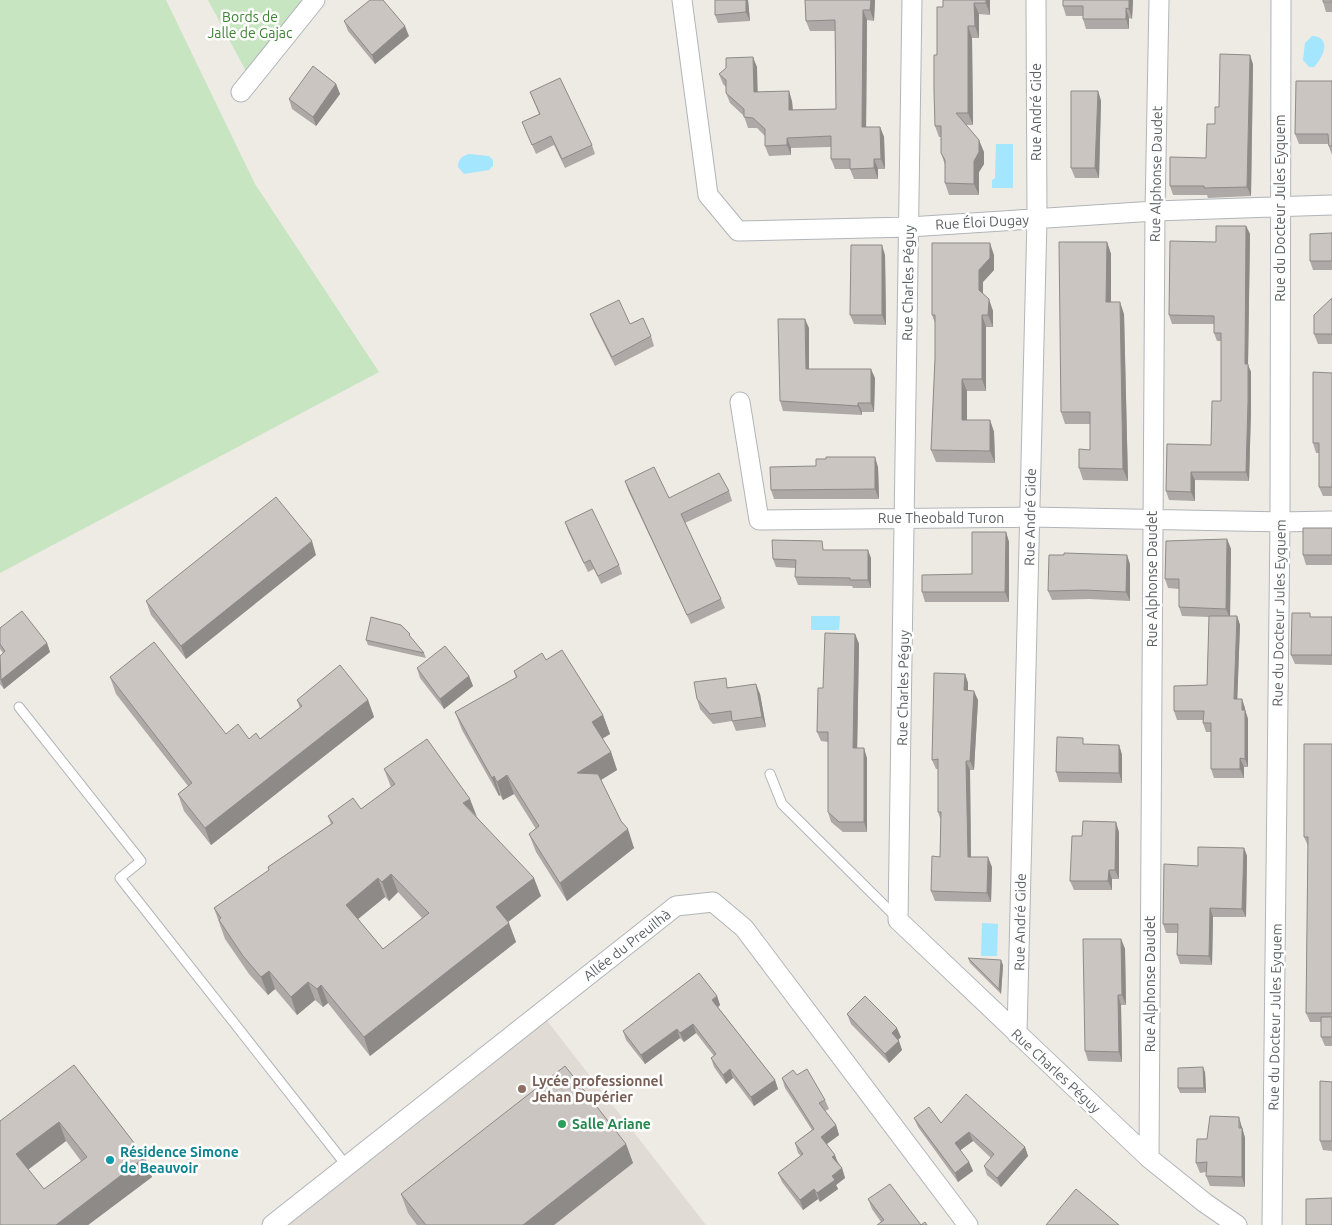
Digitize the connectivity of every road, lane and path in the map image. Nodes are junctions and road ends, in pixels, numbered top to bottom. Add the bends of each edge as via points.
1 (315, 0) edge
2 (682, 0) edge
3 (912, 0) edge
4 (1036, 0) edge
5 (1160, 0) edge
6 (1281, 0) edge
7 (241, 92) dead end
8 (1332, 206) edge
9 (1280, 208) junction
10 (1155, 211) junction
11 (1037, 219) junction
12 (909, 227) junction
13 (740, 402) dead end
14 (906, 517) junction
15 (1030, 517) junction
16 (1152, 519) junction
17 (1332, 521) edge
18 (1280, 522) junction
19 (19, 707) dead end
20 (770, 774) dead end
21 (898, 920) junction
22 (1017, 1034) junction
23 (1149, 1158) junction
24 (346, 1165) junction
25 (272, 1225) edge
26 (968, 1225) edge
27 (1237, 1225) edge
28 (1272, 1225) edge

1 - 7 street
2 - 12 street, Rue Éloi Dugay via 708,195 738,231
3 - 12 street, Rue Charles Péguy
4 - 11 street, Rue André Gide
5 - 10 street, Rue Alphonse Daudet
6 - 9 street, Rue du Docteur Jules Eyquem
8 - 9 street, Rue Éloi Dugay
9 - 10 street, Rue Éloi Dugay
9 - 18 street, Rue du Docteur Jules Eyquem
10 - 11 street, Rue Éloi Dugay
10 - 16 street, Rue Alphonse Daudet
11 - 12 street, Rue Éloi Dugay
11 - 15 street, Rue André Gide
12 - 14 street, Rue Charles Péguy
13 - 14 street, Rue Theobald Turon via 758,520
14 - 15 street, Rue Theobald Turon
14 - 21 street, Rue Charles Péguy
15 - 16 street, Rue Theobald Turon
15 - 22 street, Rue André Gide
16 - 18 street, Rue Theobald Turon
16 - 23 street, Rue Alphonse Daudet
17 - 18 street, Rue Theobald Turon
18 - 28 street, Rue du Docteur Jules Eyquem
19 - 24 lane via 141,861 120,878
20 - 21 lane via 782,804
21 - 22 street, Rue Charles Péguy
22 - 23 street, Rue Charles Péguy
23 - 27 street, Rue Charles Péguy
24 - 25 street, Allée du Preuilhà
24 - 26 street, Allée du Preuilhà via 676,906 713,902 744,928

